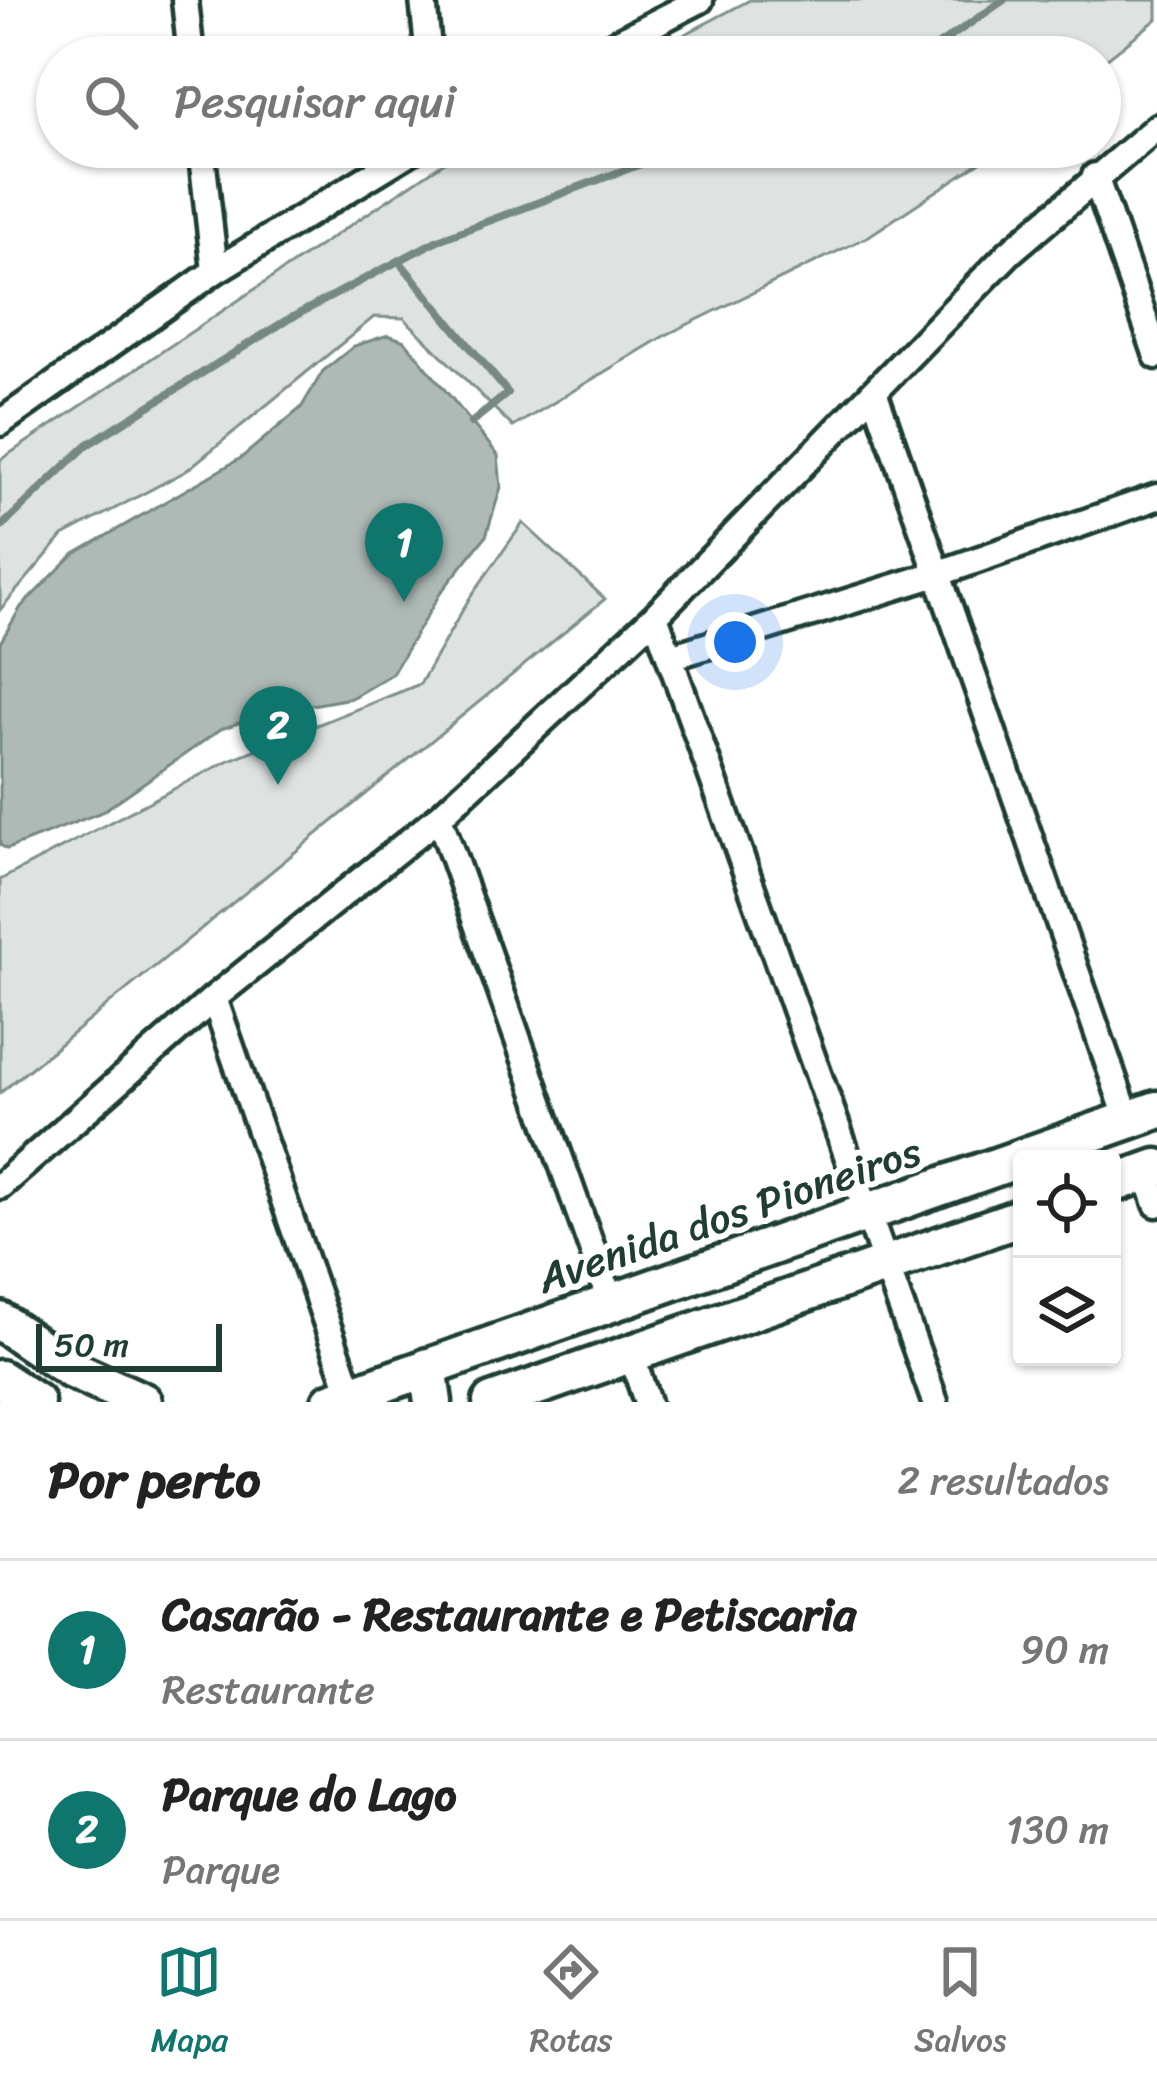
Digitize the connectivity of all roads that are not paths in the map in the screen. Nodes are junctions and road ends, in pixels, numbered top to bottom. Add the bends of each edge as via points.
1 (184, 0) edge
2 (423, 0) edge
3 (700, 0) edge
4 (666, 9) edge
5 (188, 36) edge
6 (427, 36) edge
7 (623, 36) edge
8 (1157, 127) edge
9 (1121, 155) edge
10 (203, 168) edge
11 (384, 168) edge
12 (1105, 168) edge
13 (1095, 176) junction
14 (215, 271) junction
15 (1157, 356) edge
16 (875, 394) junction
17 (0, 423) edge
18 (1157, 497) edge
19 (940, 572) junction
20 (655, 616) junction
21 (670, 657) junction
22 (439, 817) junction
23 (214, 998) junction
24 (1143, 1115) edge
25 (0, 1186) edge
26 (938, 1188) junction
27 (869, 1212) junction
28 (1013, 1220) edge
29 (795, 1238) junction
30 (956, 1241) junction
31 (889, 1264) junction
32 (819, 1287) junction
33 (612, 1305) junction
34 (0, 1321) edge
35 (631, 1354) junction
36 (0, 1379) edge
37 (430, 1384) edge
38 (346, 1400) edge
39 (34, 1402) edge
40 (143, 1402) edge
41 (492, 1402) edge
42 (647, 1402) edge
43 (935, 1402) edge

1 - 5 street
2 - 6 street
3 - 4 street
4 - 7 street
8 - 9 street
10 - 14 street
11 - 14 street
12 - 13 street
13 - 15 street
13 - 16 street
14 - 17 street
16 - 19 street
16 - 20 street
18 - 19 street
19 - 21 street
19 - 24 street
20 - 21 street
20 - 22 street
21 - 27 street
22 - 23 street
22 - 33 street
23 - 25 street
23 - 38 street
24 - 26 street, Avenida dos Pioneiros
26 - 27 street, Avenida dos Pioneiros
26 - 30 street via 935,1219
27 - 29 street, Avenida dos Pioneiros
27 - 31 street
28 - 30 street
29 - 32 street via 817,1260
29 - 33 street, Avenida dos Pioneiros
30 - 31 street
31 - 32 street
31 - 43 street
32 - 35 street
33 - 37 street, Avenida dos Pioneiros
34 - 40 street via 70,1369
35 - 41 street
35 - 42 street
36 - 39 street
37 - 38 street, Avenida dos Pioneiros

